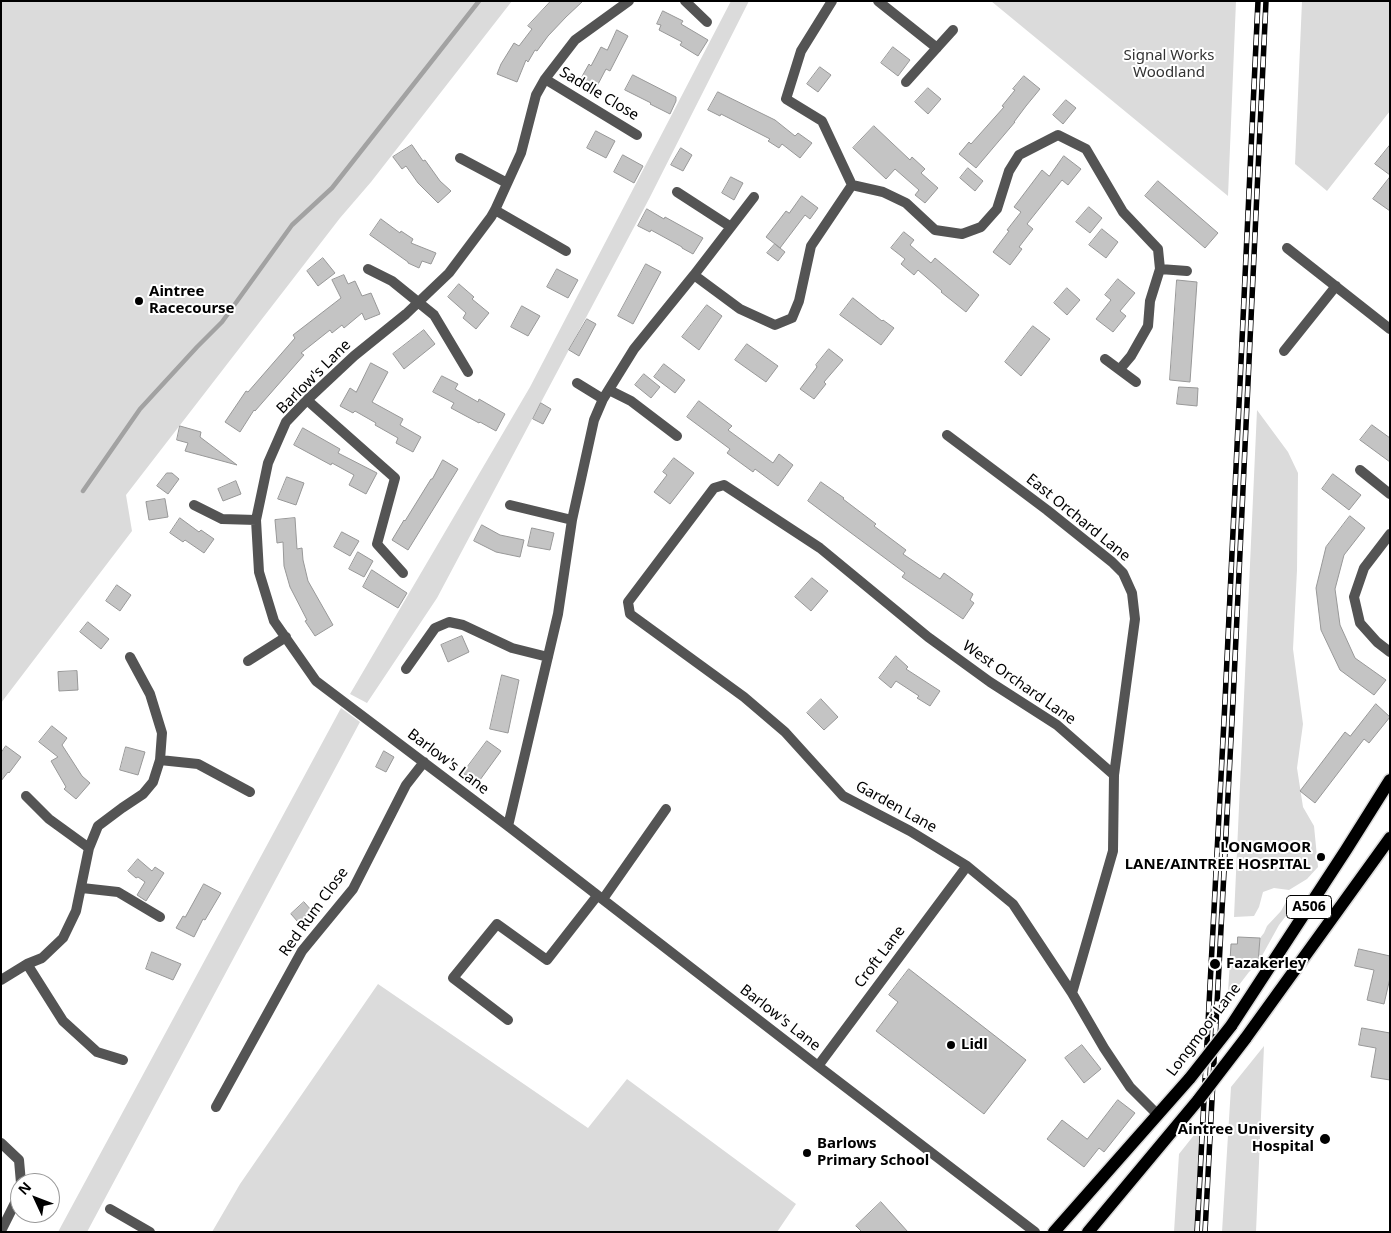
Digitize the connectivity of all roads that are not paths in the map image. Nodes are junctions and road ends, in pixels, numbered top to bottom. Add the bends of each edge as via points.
1 (629, 1) edge
2 (685, 1) edge
3 (832, 1) edge
4 (878, 1) edge
5 (707, 22) dead end
6 (953, 30) dead end
7 (937, 48) junction
8 (545, 79) junction
9 (906, 82) dead end
10 (637, 135) dead end
11 (460, 158) dead end
12 (506, 183) junction
13 (852, 185) junction
14 (677, 192) dead end
15 (754, 197) dead end
16 (495, 210) junction
17 (730, 227) junction
18 (1288, 248) dead end
19 (566, 251) dead end
20 (1160, 268) junction
21 (368, 269) dead end
22 (1187, 271) dead end
23 (694, 275) junction
24 (1336, 286) junction
25 (418, 303) junction
26 (1390, 329) edge
27 (1284, 351) dead end
28 (1105, 359) dead end
29 (1120, 369) junction
30 (468, 372) dead end
31 (1136, 382) dead end
32 (576, 383) dead end
33 (606, 395) junction
34 (307, 400) junction
35 (948, 435) dead end
36 (677, 436) dead end
37 (1360, 470) dead end
38 (724, 485) joint
39 (1390, 494) edge
40 (194, 505) dead end
41 (510, 505) dead end
42 (256, 520) junction
43 (572, 520) junction
44 (1390, 534) edge
45 (403, 573) dead end
46 (286, 637) junction
47 (1390, 652) edge
48 (548, 657) junction
49 (130, 658) dead end
50 (248, 661) dead end
51 (406, 668) dead end
52 (160, 760) junction
53 (424, 762) junction
54 (1114, 774) junction
55 (1390, 780) edge
56 (250, 792) dead end
57 (26, 796) dead end
58 (666, 809) dead end
59 (508, 826) junction
60 (1390, 838) edge
61 (89, 848) junction
62 (967, 866) junction
63 (82, 888) junction
64 (600, 898) junction
65 (160, 917) dead end
66 (27, 964) junction
67 (1, 980) edge
68 (1072, 993) junction
69 (508, 1020) dead end
70 (123, 1060) dead end
71 (818, 1066) junction
72 (216, 1107) dead end
73 (1158, 1116) junction
74 (1, 1143) edge
75 (20, 1173) edge
76 (110, 1209) dead end
77 (10, 1213) edge
78 (1, 1231) edge
79 (150, 1232) edge
80 (1035, 1232) edge
81 (1054, 1232) edge
82 (1088, 1232) edge

1 - 8 street, Barlow's Lane via 575,40
2 - 5 street
3 - 13 street via 801,50 786,99 822,121
4 - 7 street
6 - 7 street
7 - 9 street
8 - 10 street, Saddle Close
8 - 12 street, Barlow's Lane via 536,95 521,153
11 - 12 street
12 - 16 street, Barlow's Lane
13 - 20 street via 884,192 906,203 935,230 962,234 981,227 997,209 1009,171 1019,155 1058,135 1086,149 1123,212 1158,249
13 - 23 street via 811,246 792,318 775,325 740,309
14 - 17 street
15 - 17 street
16 - 19 street
16 - 25 street, Barlow's Lane via 449,273
17 - 23 street
18 - 24 street
20 - 22 street
20 - 29 street via 1150,301 1148,326
21 - 25 street via 392,281
23 - 33 street via 634,349
24 - 26 street
24 - 27 street
25 - 30 street via 434,315
25 - 34 street, Barlow's Lane
28 - 29 street
29 - 31 street
32 - 33 street
33 - 36 street via 632,401
33 - 43 street via 594,420
34 - 42 street, Barlow's Lane via 286,422 268,464
34 - 45 street via 395,478 377,544
35 - 54 street, East Orchard Lane via 1048,510 1123,573 1132,593 1135,619
37 - 39 street
38 - 54 street, West Orchard Lane via 820,548 928,637 1057,725
38 - 62 street, Garden Lane via 714,488 628,602 630,614 744,697 786,732 843,796
40 - 42 street via 222,519
41 - 43 street
42 - 46 street, Barlow's Lane via 259,572 274,620
43 - 48 street
44 - 47 street via 1364,568 1354,597 1360,623
46 - 50 street
46 - 53 street, Barlow's Lane via 316,681
48 - 51 street via 512,648 463,625 449,622 435,628
48 - 59 street
49 - 52 street via 150,694 162,733
52 - 56 street via 198,764
52 - 61 street via 153,782 143,794 98,826
53 - 59 street, Barlow's Lane
53 - 72 street, Red Rum Close via 406,785 353,889 302,951
54 - 68 street via 1113,851
55 - 73 main road, Longmoor Lane / A506, bridge via 1231,1026
57 - 61 street
58 - 64 street
59 - 64 street, Barlow's Lane
60 - 82 main road, A506, bridge via 1245,1039
61 - 63 street
62 - 68 street, Garden Lane via 1013,904
62 - 71 street, Croft Lane
63 - 65 street via 118,892
63 - 66 street via 76,911 63,938 42,958
64 - 69 street via 547,960 497,924 453,978
64 - 71 street, Barlow's Lane
66 - 67 street
66 - 70 street via 63,1020 96,1052
68 - 73 street, Garden Lane via 1130,1087
71 - 80 street, Barlow's Lane
73 - 81 main road, Longmoor Lane / A506
74 - 75 street via 19,1160
76 - 79 street
77 - 78 street

